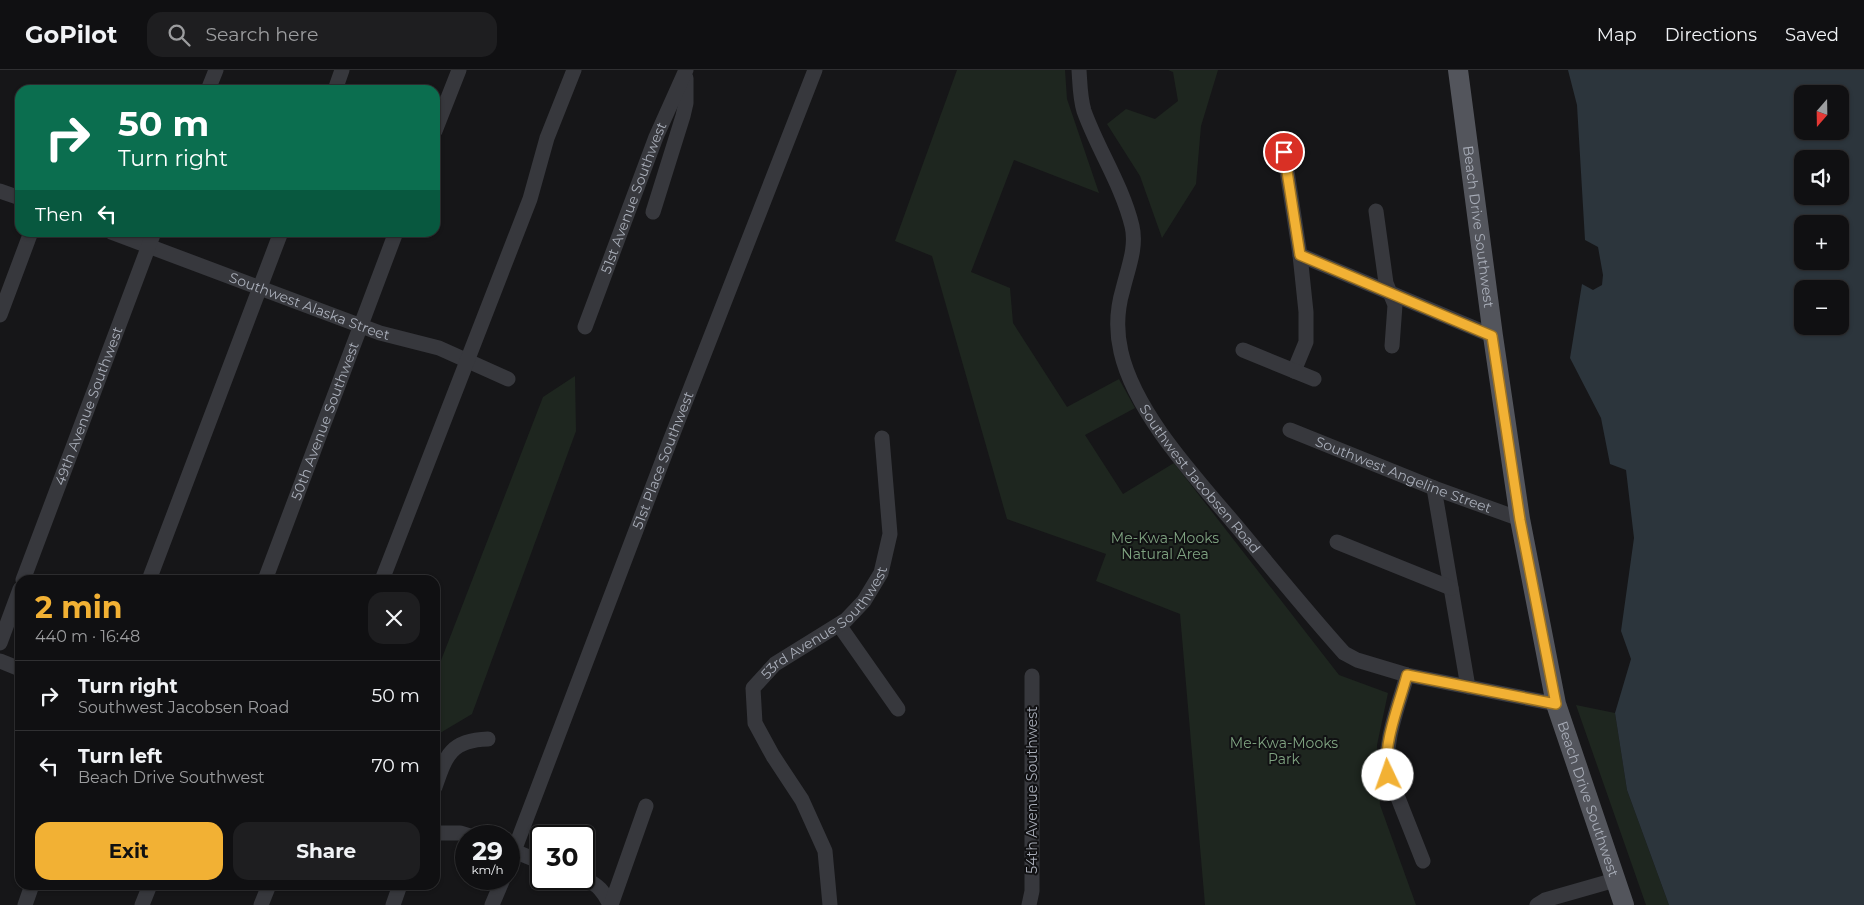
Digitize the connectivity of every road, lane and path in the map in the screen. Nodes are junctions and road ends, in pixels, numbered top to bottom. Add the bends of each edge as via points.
1 (216, 70) edge
2 (342, 70) edge
3 (459, 70) edge
4 (574, 70) edge
5 (686, 70) edge
6 (814, 70) edge
7 (1079, 70) edge
8 (1458, 70) edge
9 (210, 85) edge
10 (336, 85) edge
11 (440, 118) edge
12 (1284, 152) dead end
13 (0, 191) edge
14 (15, 196) edge
15 (653, 212) dead end
16 (1376, 212) dead end
17 (29, 237) edge
18 (279, 237) edge
19 (394, 237) edge
20 (151, 239) edge
21 (1300, 255) junction
22 (260, 287) junction
23 (1390, 293) junction
24 (0, 315) edge
25 (360, 325) junction
26 (585, 327) dead end
27 (1492, 336) junction
28 (1392, 346) dead end
29 (1243, 350) dead end
30 (466, 360) junction
31 (1294, 371) junction
32 (508, 379) dead end
33 (1314, 379) dead end
34 (1290, 430) dead end
35 (882, 438) dead end
36 (1434, 488) junction
37 (1520, 520) junction
38 (1336, 542) dead end
39 (26, 575) edge
40 (151, 575) edge
41 (267, 575) edge
42 (384, 575) edge
43 (1451, 588) junction
44 (15, 602) edge
45 (839, 625) junction
46 (0, 643) edge
47 (0, 661) edge
48 (15, 667) edge
49 (1407, 675) junction
50 (1032, 676) dead end
51 (1468, 687) junction
52 (1556, 704) junction
53 (898, 709) dead end
54 (488, 739) dead end
55 (440, 773) edge
56 (646, 806) dead end
57 (520, 829) edge
58 (455, 832) edge
59 (440, 833) edge
60 (1423, 861) dead end
61 (1615, 880) junction
62 (595, 884) edge
63 (30, 890) edge
64 (148, 890) edge
65 (267, 890) edge
66 (398, 890) edge
67 (498, 890) edge
68 (25, 905) edge
69 (142, 905) edge
70 (261, 905) edge
71 (393, 905) edge
72 (492, 905) edge
73 (610, 905) edge
74 (830, 905) edge
75 (1029, 905) edge
76 (1537, 905) edge
77 (1624, 905) edge

1 - 9 street
2 - 10 street
3 - 11 street
4 - 30 street via 547,138 530,199
5 - 15 street, 51st Avenue Southwest via 683,116
5 - 26 street, 51st Avenue Southwest via 656,137
6 - 57 street, 51st Place Southwest
7 - 49 street, Southwest Jacobsen Road via 1084,110 1116,180 1133,229 1132,254 1122,290 1117,333 1121,354 1136,392 1156,425 1199,482 1344,653 1372,666
8 - 27 main road, Beach Drive Southwest
12 - 21 street
13 - 14 street
16 - 23 street
17 - 24 street
18 - 22 street
19 - 25 street, 50th Avenue Southwest
20 - 22 street, Southwest Alaska Street
20 - 39 street, 49th Avenue Southwest
21 - 23 street
21 - 31 street via 1306,342
22 - 25 street, Southwest Alaska Street
22 - 40 street
23 - 27 street
23 - 28 street via 1395,305
25 - 30 street, Southwest Alaska Street via 439,348
25 - 41 street, 50th Avenue Southwest
27 - 37 main road, Beach Drive Southwest
29 - 31 street
30 - 32 street, Southwest Alaska Street
30 - 42 street
31 - 33 street
34 - 36 street, Southwest Angeline Street
35 - 45 street, 53rd Avenue Southwest via 890,534 881,573 864,601
36 - 37 street, Southwest Angeline Street
36 - 43 street
37 - 52 main road, Beach Drive Southwest
38 - 43 street
43 - 51 street
44 - 46 street
45 - 53 street
45 - 74 street, 53rd Avenue Southwest via 775,664 753,688 755,723 802,800 825,852
47 - 48 street
49 - 51 street, Southwest Jacobsen Road
49 - 60 street via 1386,762 1388,775
50 - 75 street, 54th Avenue Southwest via 1032,891
51 - 52 street, Southwest Jacobsen Road
52 - 61 main road, Beach Drive Southwest
54 - 55 street via 470,739 459,744 444,762
56 - 73 street
58 - 59 street
61 - 76 street
61 - 77 main road, Beach Drive Southwest
62 - 73 street via 604,891
63 - 68 street
64 - 69 street
65 - 70 street
66 - 71 street
67 - 72 street

